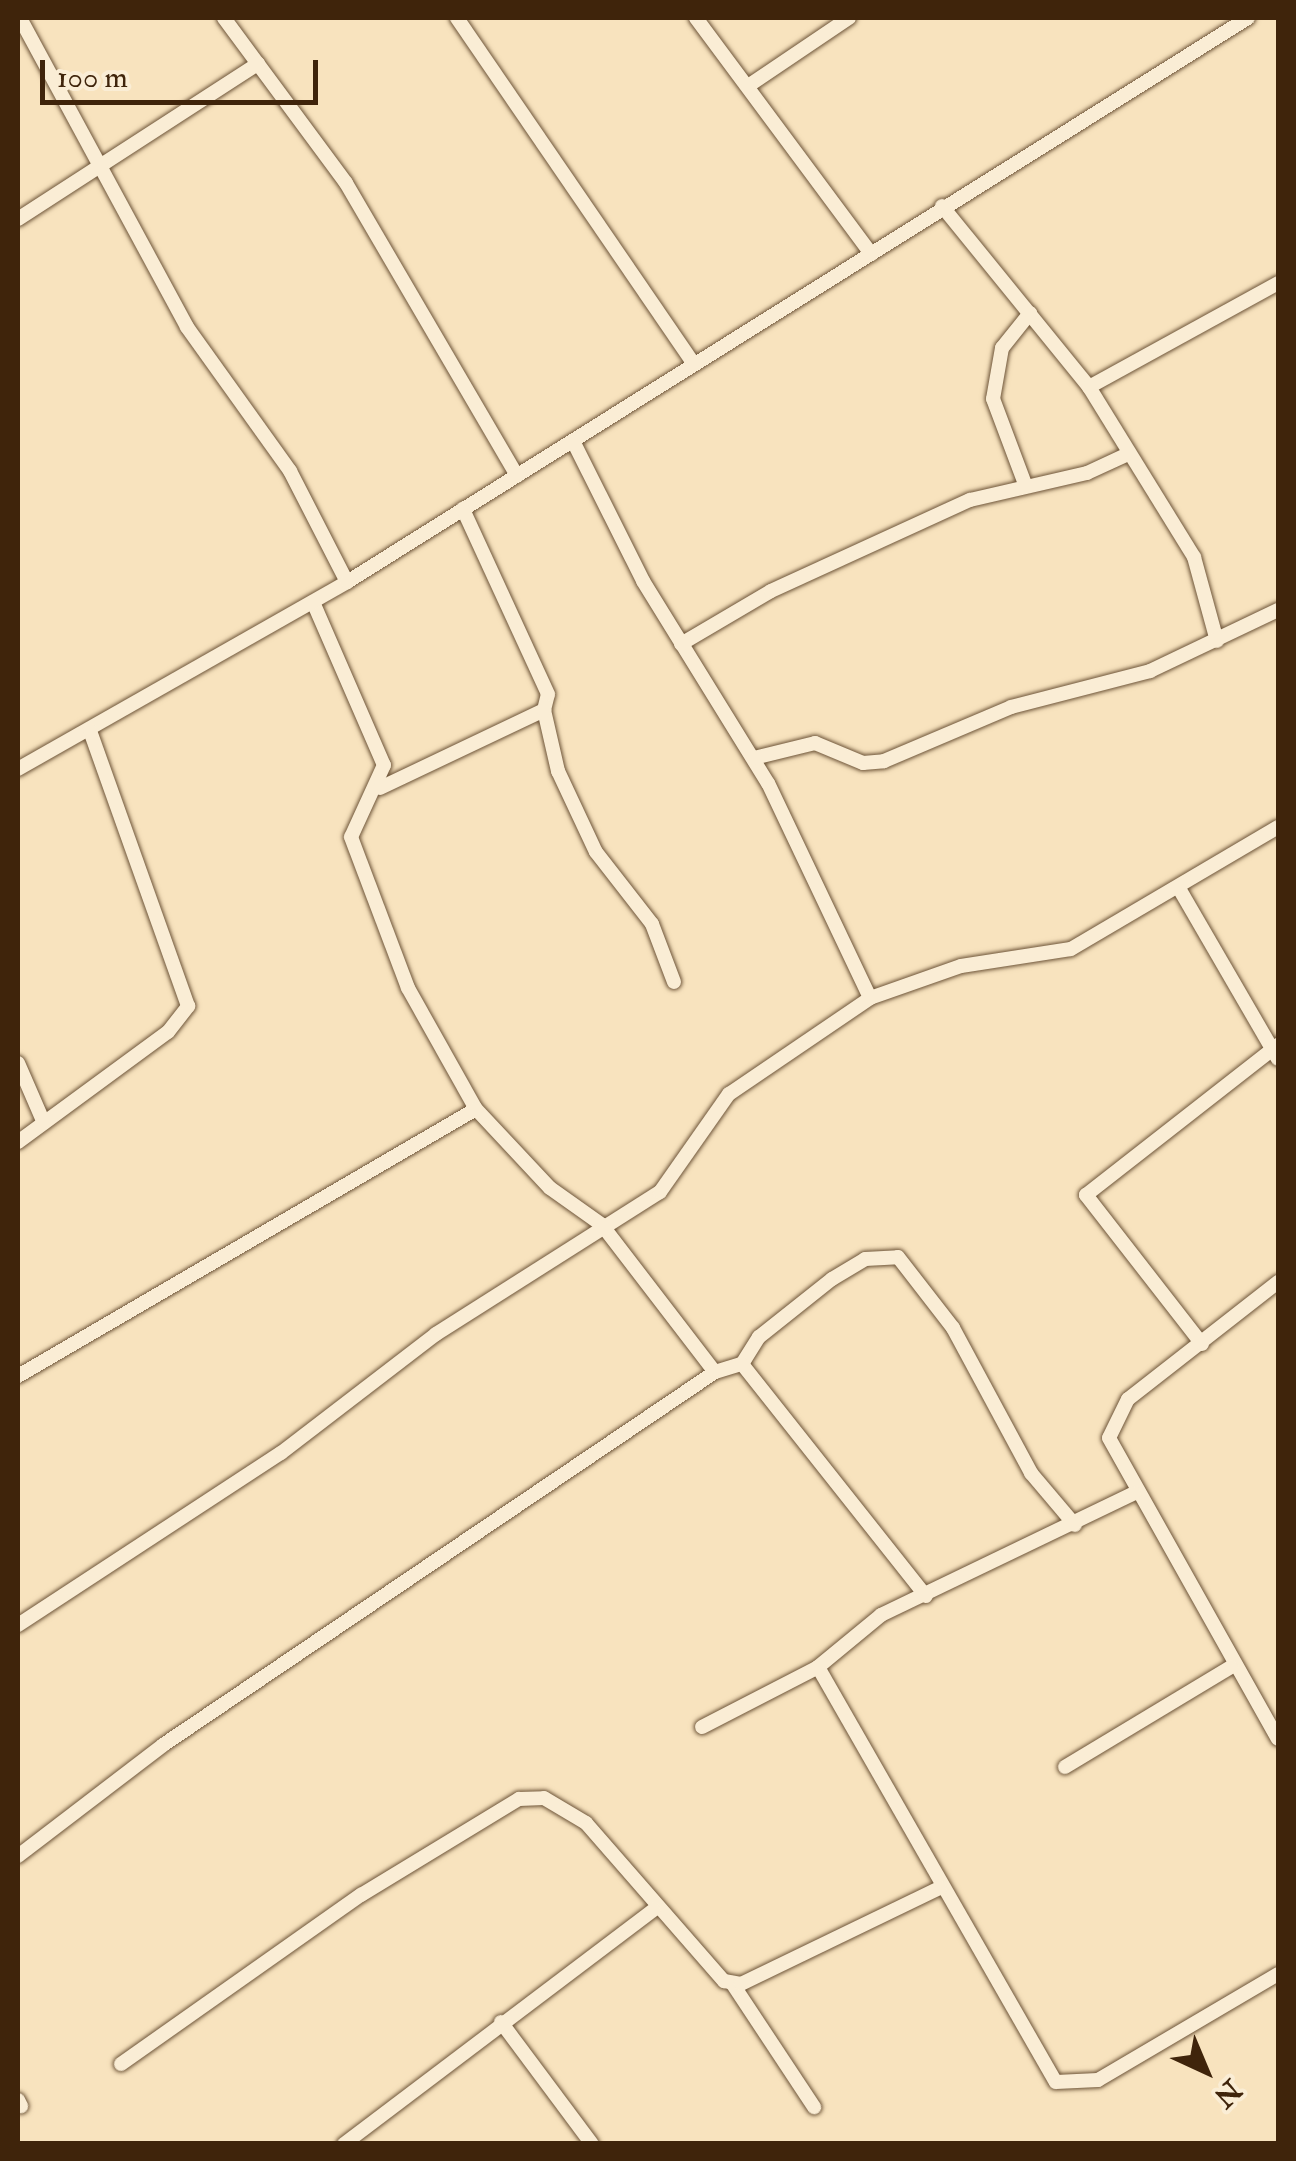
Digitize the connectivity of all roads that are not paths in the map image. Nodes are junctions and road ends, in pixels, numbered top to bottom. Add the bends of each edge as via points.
1 (20, 18) edge
2 (224, 18) edge
3 (456, 18) edge
4 (696, 18) edge
5 (849, 18) edge
6 (1248, 18) edge
7 (258, 64) junction
8 (748, 86) junction
9 (107, 165) junction
10 (942, 206) junction
11 (18, 218) edge
12 (871, 254) junction
13 (1278, 283) edge
14 (1030, 313) junction
15 (694, 363) junction
16 (1089, 387) junction
17 (574, 442) junction
18 (1128, 454) junction
19 (516, 476) junction
20 (1025, 484) junction
21 (463, 509) junction
22 (348, 582) junction
23 (313, 602) junction
24 (1278, 610) edge
25 (1218, 641) junction
26 (681, 644) junction
27 (544, 710) junction
28 (90, 731) junction
29 (754, 758) junction
30 (18, 769) edge
31 (380, 788) junction
32 (1278, 826) edge
33 (1180, 890) junction
34 (674, 982) dead end
35 (870, 998) junction
36 (1276, 1051) edge
37 (18, 1063) edge
38 (476, 1109) junction
39 (44, 1123) junction
40 (18, 1142) edge
41 (602, 1226) junction
42 (1278, 1282) edge
43 (1202, 1344) junction
44 (742, 1364) junction
45 (715, 1372) junction
46 (18, 1376) edge
47 (1134, 1493) junction
48 (1075, 1525) junction
49 (926, 1596) junction
50 (18, 1625) edge
51 (1232, 1666) junction
52 (818, 1667) junction
53 (702, 1726) dead end
54 (1278, 1739) edge
55 (1065, 1767) dead end
56 (18, 1856) edge
57 (940, 1888) junction
58 (654, 1910) junction
59 (1278, 1974) edge
60 (732, 1983) junction
61 (501, 2022) junction
62 (121, 2064) dead end
63 (814, 2107) dead end
64 (344, 2144) edge
65 (592, 2144) edge

1 - 9 street
2 - 7 street
3 - 15 street
4 - 8 street
5 - 8 street
6 - 10 street
7 - 9 street
7 - 19 street via 346,183
8 - 12 street
9 - 11 street
9 - 22 street via 187,328 290,472
10 - 12 street
10 - 14 street
12 - 15 street
13 - 16 street
14 - 16 street
14 - 20 street via 1002,348 993,399
15 - 17 street
16 - 18 street
17 - 19 street
17 - 26 street
18 - 20 street via 1087,473
18 - 25 street via 1194,557
19 - 21 street
20 - 26 street via 970,500 771,591
21 - 22 street
21 - 27 street via 548,694
22 - 23 street
23 - 28 street
23 - 31 street via 384,765
24 - 25 street
25 - 29 street via 1150,672 1010,707 884,762 863,764 815,743
26 - 29 street
27 - 31 street
27 - 34 street via 558,772 596,852 652,924
28 - 30 street
28 - 39 street via 190,993 168,1032
29 - 35 street
31 - 38 street via 354,820 353,857 408,988
32 - 33 street
33 - 35 street via 1071,948 961,966
33 - 36 street
35 - 41 street via 729,1094 675,1178
36 - 43 street via 1086,1195
37 - 39 street
38 - 41 street via 550,1188
38 - 46 street
39 - 40 street
41 - 45 street
41 - 50 street
42 - 43 street
43 - 47 street via 1128,1400 1112,1423
44 - 45 street
44 - 48 street via 759,1337 832,1279 866,1259 898,1257 953,1328 1030,1473
44 - 49 street
45 - 56 street via 163,1745
47 - 48 street
47 - 51 street
48 - 49 street
49 - 52 street via 881,1615
51 - 54 street
51 - 55 street
52 - 53 street
52 - 57 street
57 - 59 street via 1056,2082 1098,2080
57 - 60 street
58 - 60 street via 706,1971
58 - 61 street
58 - 62 street via 566,1806 519,1799 360,1895
60 - 63 street
61 - 64 street
61 - 65 street

